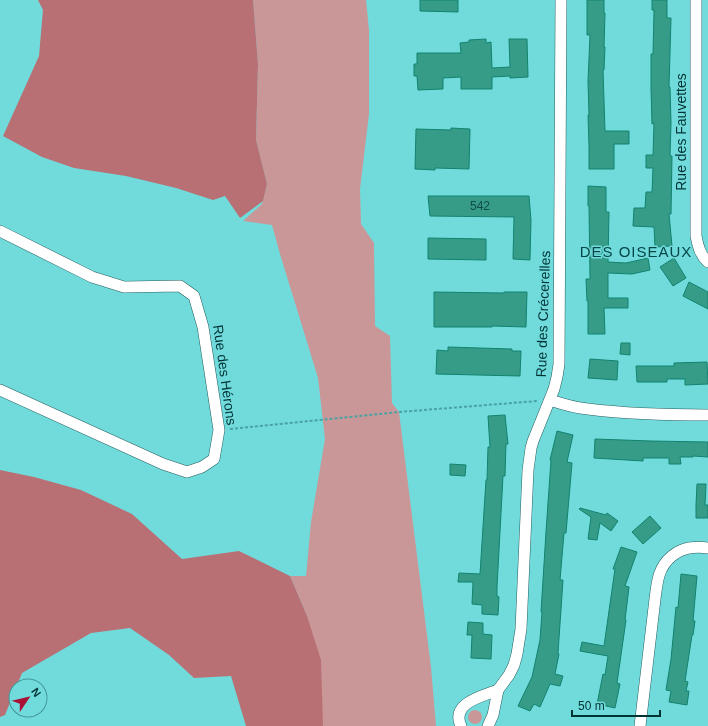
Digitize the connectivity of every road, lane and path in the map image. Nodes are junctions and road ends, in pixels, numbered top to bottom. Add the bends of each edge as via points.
1 (561, 0) edge
2 (696, 0) edge
3 (0, 232) edge
4 (707, 262) edge
5 (0, 390) edge
6 (550, 400) junction
7 (708, 415) edge
8 (219, 430) junction
9 (708, 548) edge
10 (498, 690) junction
11 (461, 726) edge
12 (488, 726) edge
13 (640, 726) edge

1 - 6 street, Rue des Crécerelles via 559,351 557,377
2 - 4 street, Rue des Fauvettes via 696,236 699,250
3 - 8 street, Rue des Hérons via 92,277 124,287 180,286 194,296 203,327
5 - 8 street, Rue des Hérons via 163,464 187,472 202,467 214,459
6 - 7 street via 588,409
6 - 8 path
6 - 10 street, Rue des Crécerelles via 535,435 529,463 518,648 514,665
9 - 13 street via 688,548 677,552 662,567 658,578
10 - 11 street via 463,707 459,716
10 - 12 street, Rue des Crécerelles

